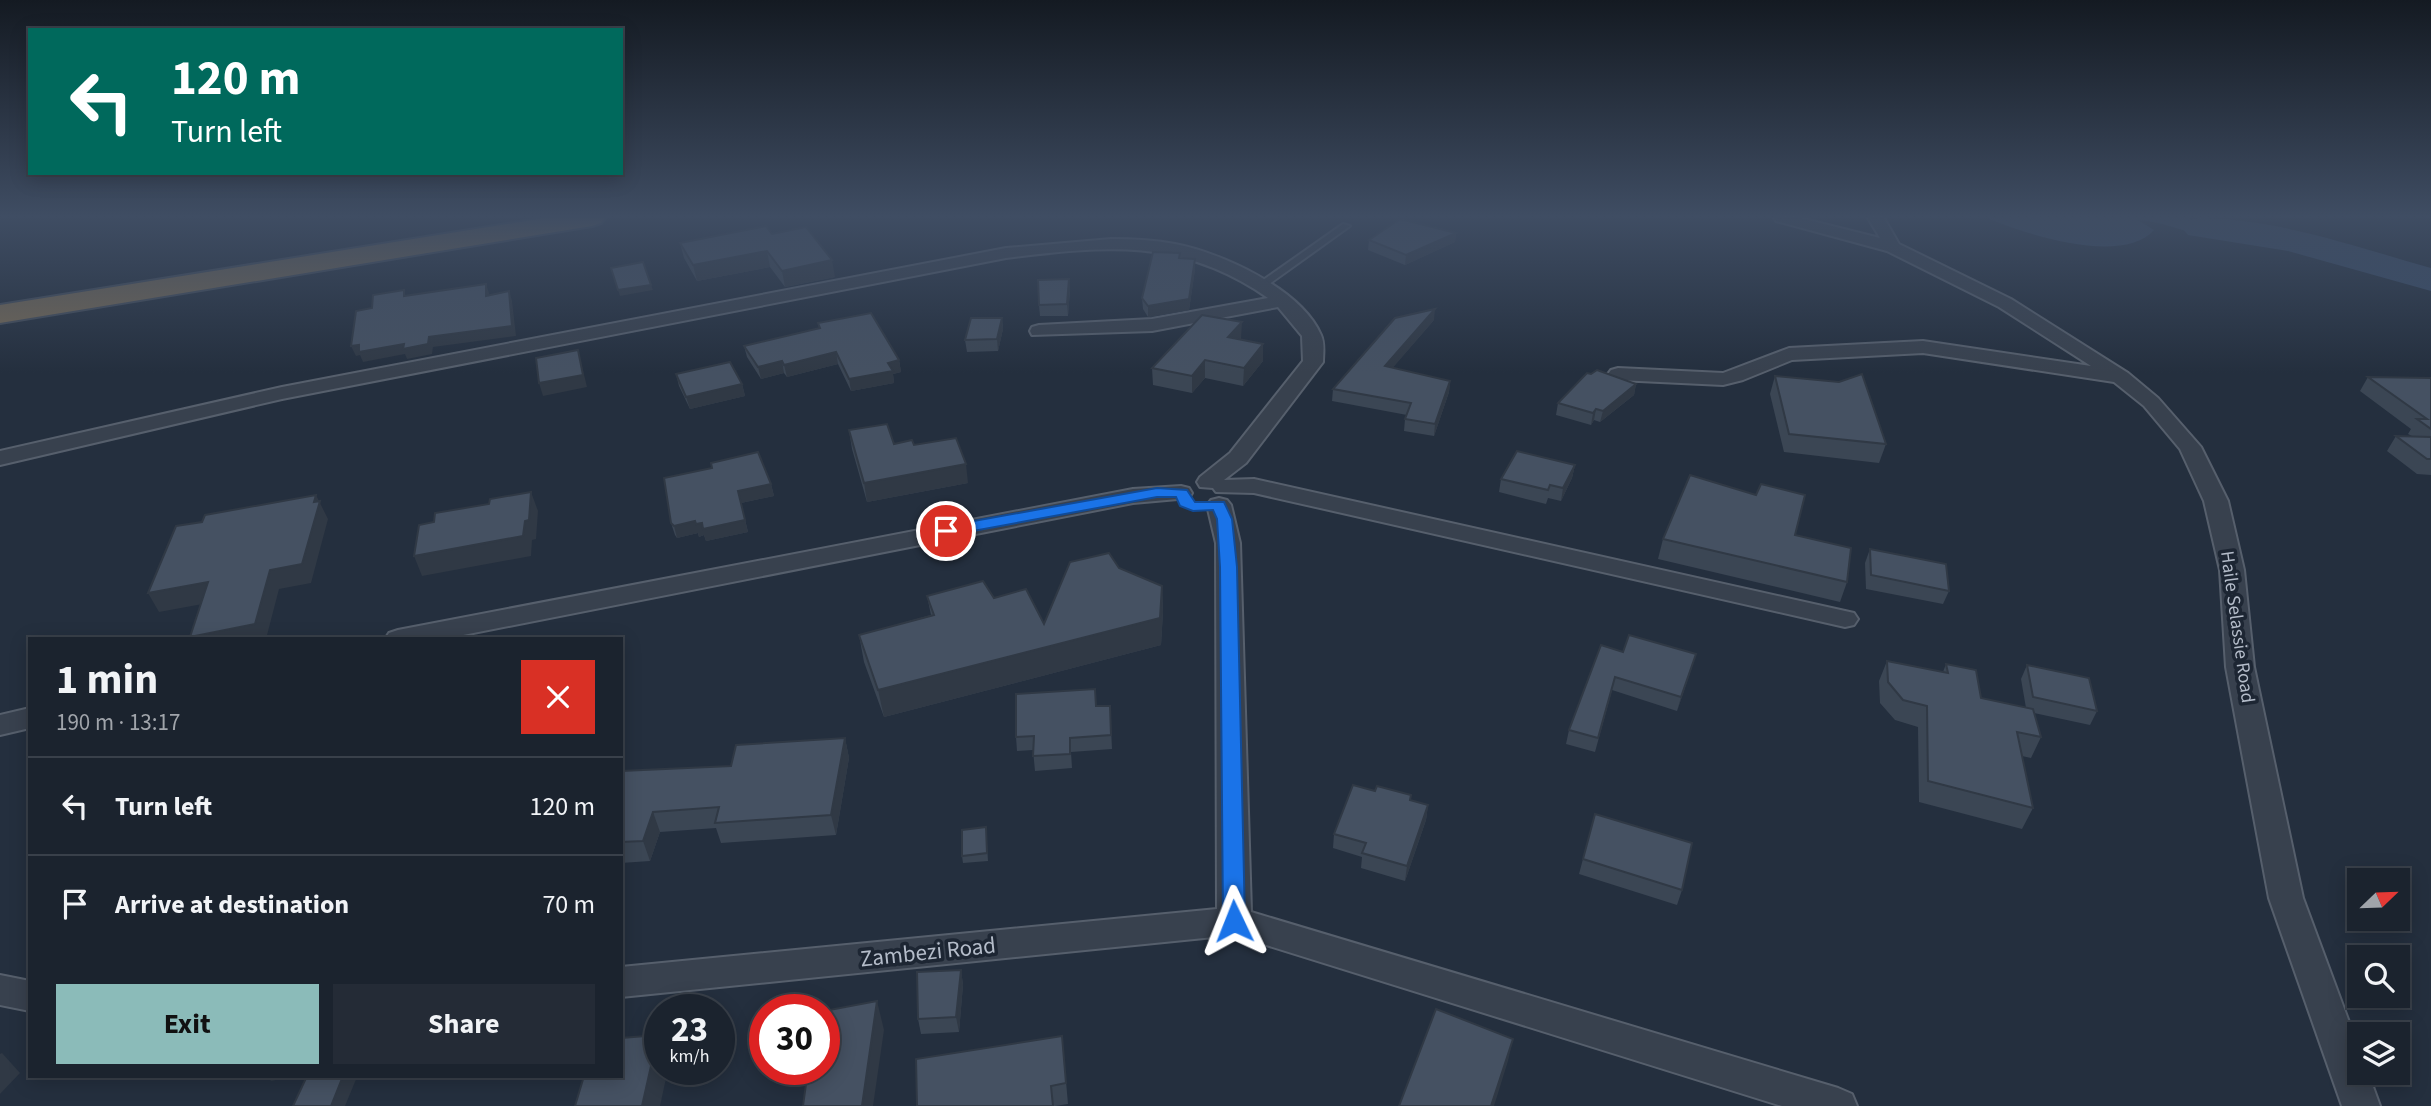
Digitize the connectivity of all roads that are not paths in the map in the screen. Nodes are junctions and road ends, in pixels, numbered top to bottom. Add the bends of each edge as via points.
1 (193, 270) edge
2 (274, 270) edge
3 (920, 270) edge
4 (1236, 270) edge
5 (1284, 270) edge
6 (1938, 270) edge
7 (1262, 285) junction
8 (0, 300) edge
9 (1283, 301) junction
10 (0, 314) edge
11 (1039, 331) dead end
12 (1618, 374) edge
13 (2121, 377) junction
14 (0, 458) edge
15 (1217, 491) junction
16 (1844, 619) dead end
17 (408, 637) edge
18 (28, 718) edge
19 (0, 725) edge
20 (1234, 921) junction
21 (623, 982) edge
22 (0, 990) edge
23 (28, 996) edge
24 (1838, 1106) edge
25 (2361, 1106) edge

1 - 8 highway
2 - 10 highway
3 - 14 street via 282,393
4 - 7 street
5 - 7 lane
6 - 13 street, Haile Selassie Road via 2005,303
7 - 9 street
9 - 11 street via 1152,325
9 - 15 street via 1312,336 1313,362
12 - 13 street via 1723,379 1789,354 1923,347
13 - 25 street, Haile Selassie Road via 2151,402 2190,447 2216,501 2232,570 2240,667 2286,898
15 - 16 street via 1254,486
15 - 17 street via 1193,506 1181,493 1120,498
15 - 20 street via 1228,555
18 - 19 street
20 - 21 street, Zambezi Road
20 - 24 street
22 - 23 street

